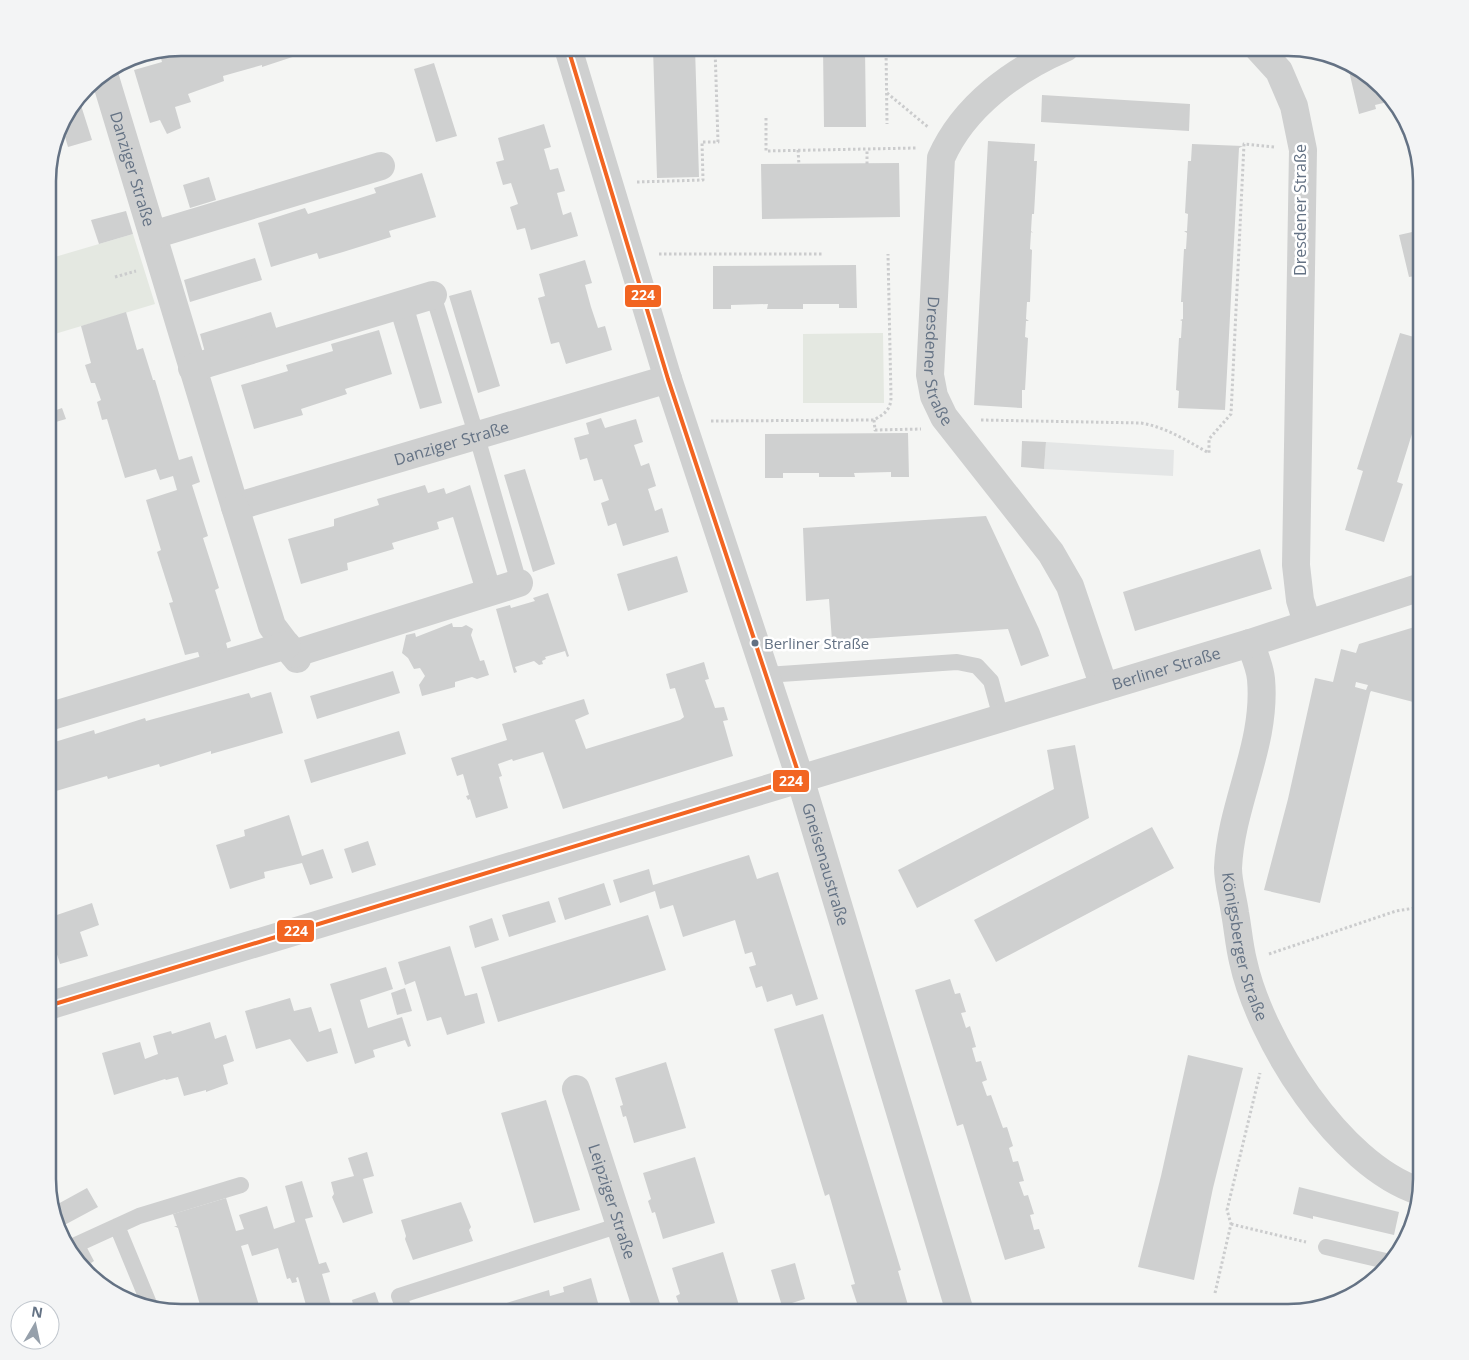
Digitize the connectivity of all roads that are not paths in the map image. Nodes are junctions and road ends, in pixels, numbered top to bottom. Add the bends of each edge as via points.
1 (1048, 56) edge
2 (1265, 56) edge
3 (571, 57) edge
4 (106, 81) edge
5 (381, 166) dead end
6 (153, 235) junction
7 (433, 295) joint
8 (192, 368) junction
9 (668, 379) junction
10 (478, 437) junction
11 (235, 507) junction
12 (519, 583) joint
13 (1412, 590) edge
14 (1307, 623) junction
15 (1250, 643) junction
16 (295, 656) junction
17 (766, 674) junction
18 (1104, 687) junction
19 (57, 715) edge
20 (1001, 718) junction
21 (800, 778) junction
22 (57, 1003) edge
23 (576, 1089) dead end
24 (241, 1184) dead end
25 (1412, 1187) edge
26 (620, 1225) junction
27 (116, 1226) junction
28 (75, 1245) edge
29 (1326, 1247) road end
30 (1383, 1260) edge
31 (147, 1298) edge
32 (402, 1304) edge
33 (645, 1304) edge
34 (958, 1304) edge

1 - 18 street, Dresdener Straße via 995,88 945,141 941,158 930,375 934,396 944,417 1051,553 1070,586
2 - 14 street, Dresdener Straße via 1279,71 1294,106 1303,150 1296,565 1300,600
3 - 9 street, Gneisenaustraße
4 - 6 street, Danziger Straße
5 - 6 street, Danziger Straße
6 - 8 street, Danziger Straße
7 - 8 street
7 - 10 lane
8 - 11 street, Danziger Straße
9 - 10 street, Danziger Straße
9 - 17 street, Gneisenaustraße
10 - 11 street, Danziger Straße
10 - 12 lane
11 - 16 street, Danziger Straße via 272,626
12 - 16 street
13 - 14 street, Berliner Straße
14 - 15 street, Berliner Straße
15 - 18 street, Berliner Straße
15 - 25 street, Königsberger Straße via 1261,677 1261,721 1238,809 1228,869 1243,962 1274,1041 1310,1101 1338,1134 1373,1166
16 - 19 street
17 - 20 lane via 958,662 977,666 991,681
17 - 21 street, Gneisenaustraße
18 - 20 street, Berliner Straße
20 - 21 street, Berliner Straße
21 - 22 street, Berliner Straße
21 - 34 street, Gneisenaustraße
23 - 26 street, Leipziger Straße
24 - 27 lane
26 - 32 lane via 399,1296
26 - 33 street, Leipziger Straße
27 - 28 lane
27 - 31 lane
29 - 30 lane

